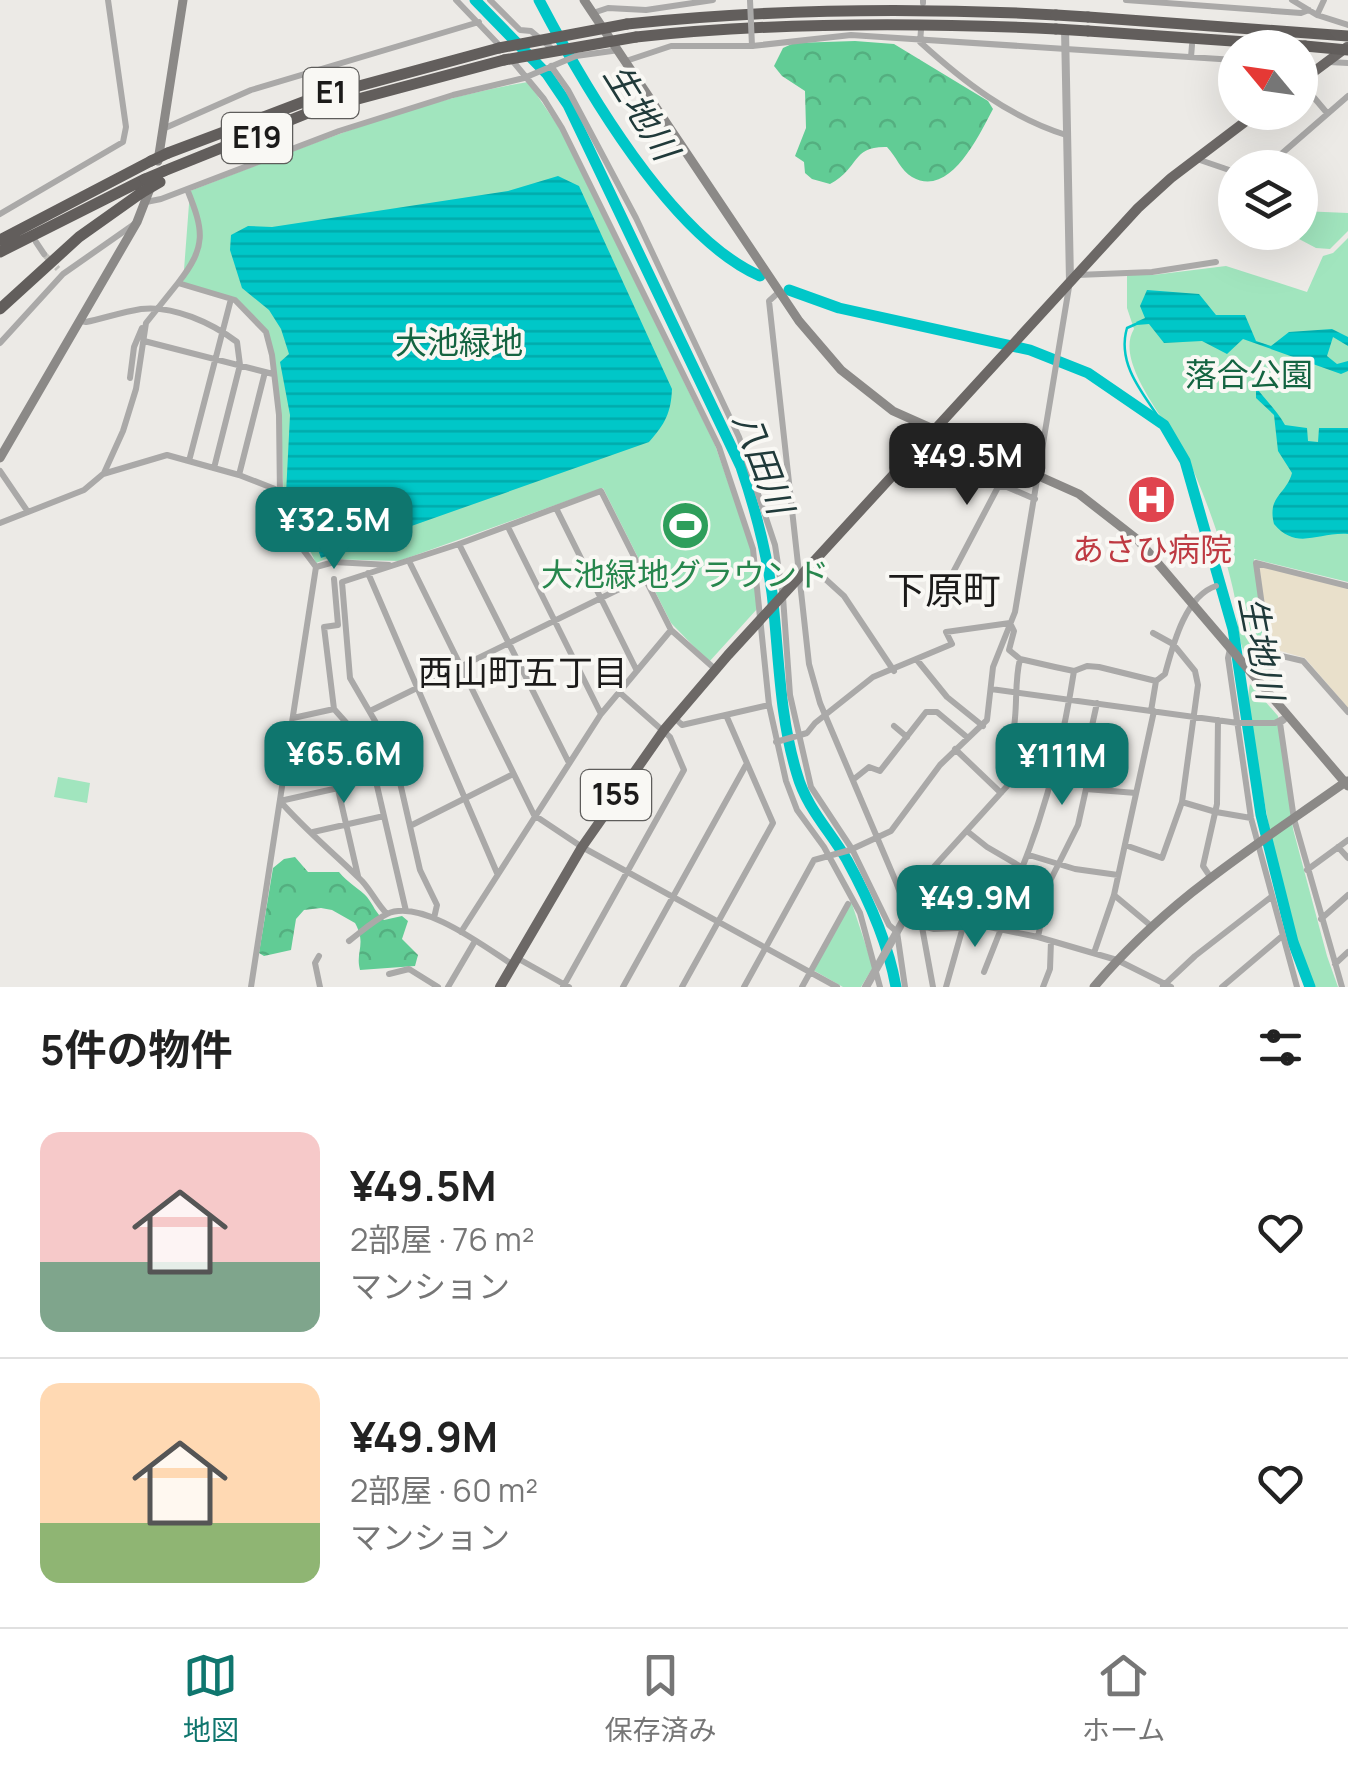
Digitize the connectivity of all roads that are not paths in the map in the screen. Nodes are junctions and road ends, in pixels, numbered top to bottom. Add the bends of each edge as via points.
1 (108, 0) edge
2 (183, 0) edge
3 (456, 0) edge
4 (490, 0) edge
5 (584, 0) edge
6 (713, 0) edge
7 (750, 0) edge
8 (1064, 0) edge
9 (1126, 0) edge
10 (1292, 0) edge
11 (1324, 0) edge
12 (1309, 10) junction
13 (593, 13) junction
14 (1318, 15) junction
15 (479, 22) junction
16 (1088, 24) junction
17 (1348, 25) edge
18 (921, 30) dead end
19 (1218, 33) edge
20 (1348, 35) edge
21 (1318, 38) edge
22 (921, 40) junction
23 (1318, 42) edge
24 (1192, 45) dead end
25 (752, 46) junction
26 (1348, 48) edge
27 (1066, 49) junction
28 (619, 50) junction
29 (502, 54) junction
30 (1190, 57) junction
31 (1218, 59) edge
32 (563, 60) junction
33 (626, 61) junction
34 (1327, 62) junction
35 (1348, 63) edge
36 (551, 66) junction
37 (1318, 66) edge
38 (524, 78) junction
39 (1348, 96) edge
40 (356, 98) joint
41 (1318, 102) edge
42 (1328, 113) junction
43 (165, 128) junction
44 (1234, 130) edge
45 (1066, 136) junction
46 (1286, 150) edge
47 (1196, 159) junction
48 (1218, 166) edge
49 (162, 176) junction
50 (187, 189) junction
51 (144, 197) junction
52 (20, 204) junction
53 (22, 213) dead end
54 (0, 214) edge
55 (137, 222) junction
56 (0, 238) edge
57 (36, 242) dead end
58 (99, 248) junction
59 (0, 252) edge
60 (44, 254) tunnel mouth
61 (116, 260) junction
62 (1216, 262) dead end
63 (1073, 278) junction
64 (178, 283) junction
65 (779, 292) junction
66 (231, 299) junction
67 (0, 310) edge
68 (155, 310) junction
69 (81, 321) junction
70 (146, 322) junction
71 (222, 331) junction
72 (144, 341) junction
73 (0, 342) edge
74 (215, 359) junction
75 (240, 366) junction
76 (269, 373) junction
77 (130, 378) dead end
78 (934, 430) junction
79 (0, 458) edge
80 (188, 461) junction
81 (214, 468) junction
82 (0, 471) edge
83 (103, 474) junction
84 (1039, 474) junction
85 (239, 475) junction
86 (280, 498) junction
87 (1035, 499) junction
88 (556, 508) junction
89 (28, 512) junction
90 (0, 523) edge
91 (507, 527) junction
92 (459, 544) junction
93 (409, 560) junction
94 (391, 566) junction
95 (811, 566) junction
96 (316, 567) junction
97 (368, 573) junction
98 (644, 577) junction
99 (334, 579) dead end
100 (798, 580) junction
101 (1216, 586) dead end
102 (1348, 586) edge
103 (783, 596) junction
104 (600, 598) junction
105 (937, 603) dead end
106 (1191, 604) junction
107 (554, 621) junction
108 (759, 623) junction
109 (1010, 623) junction
110 (671, 630) junction
111 (1153, 633) dead end
112 (509, 644) junction
113 (1174, 644) junction
114 (1233, 653) junction
115 (1269, 653) junction
116 (1020, 659) junction
117 (917, 660) junction
118 (461, 667) junction
119 (716, 670) junction
120 (1074, 670) junction
121 (637, 671) junction
122 (894, 671) junction
123 (1156, 681) junction
124 (417, 689) junction
125 (992, 689) junction
126 (1265, 689) junction
127 (619, 692) junction
128 (1014, 692) junction
129 (947, 697) junction
130 (1070, 700) junction
131 (1097, 703) junction
132 (769, 705) junction
133 (334, 708) junction
134 (370, 711) junction
135 (1152, 711) junction
136 (936, 712) junction
137 (1348, 712) edge
138 (600, 714) junction
139 (826, 714) junction
140 (726, 715) junction
141 (1288, 716) junction
142 (1194, 717) junction
143 (293, 718) junction
144 (675, 718) junction
145 (1218, 720) junction
146 (1241, 723) junction
147 (894, 726) dead end
148 (983, 726) junction
149 (664, 730) junction
150 (907, 737) junction
151 (798, 738) junction
152 (968, 738) junction
153 (363, 741) junction
154 (776, 742) junction
155 (955, 749) junction
156 (329, 750) junction
157 (1008, 756) junction
158 (288, 758) junction
159 (1058, 761) junction
160 (568, 762) junction
161 (1086, 762) junction
162 (747, 764) junction
163 (1056, 771) junction
164 (513, 774) junction
165 (853, 779) junction
166 (1347, 783) edge
167 (338, 788) junction
168 (1086, 789) junction
169 (1001, 793) junction
170 (1136, 793) junction
171 (464, 798) junction
172 (280, 801) junction
173 (1182, 802) junction
174 (1216, 812) junction
175 (534, 815) junction
176 (384, 816) junction
177 (1250, 818) junction
178 (1294, 818) junction
179 (347, 824) junction
180 (410, 826) junction
181 (968, 831) junction
182 (312, 832) junction
183 (877, 835) junction
184 (1348, 840) edge
185 (1261, 842) junction
186 (582, 846) junction
187 (1125, 846) junction
188 (1338, 847) junction
189 (852, 849) junction
190 (1029, 855) junction
191 (830, 856) junction
192 (1348, 858) edge
193 (1059, 865) junction
194 (1023, 868) junction
195 (1307, 870) junction
196 (627, 871) junction
197 (497, 874) junction
198 (1118, 874) junction
199 (358, 878) junction
200 (1210, 878) junction
201 (1114, 895) junction
202 (1348, 895) edge
203 (674, 896) junction
204 (1271, 897) junction
205 (903, 901) junction
206 (970, 902) dead end
207 (848, 904) dead end
208 (406, 910) junction
209 (387, 914) junction
210 (434, 918) junction
211 (1321, 919) junction
212 (719, 921) junction
213 (903, 921) junction
214 (962, 924) junction
215 (1150, 925) junction
216 (922, 927) junction
217 (998, 928) junction
218 (461, 932) junction
219 (897, 932) junction
220 (1281, 936) junction
221 (1038, 938) junction
222 (349, 941) dead end
223 (475, 941) junction
224 (1051, 941) junction
225 (766, 948) junction
226 (1348, 952) edge
227 (1094, 953) junction
228 (318, 956) dead end
229 (1116, 960) junction
230 (515, 962) junction
231 (1334, 964) junction
232 (877, 968) junction
233 (811, 972) junction
234 (984, 972) dead end
235 (389, 974) dead end
236 (565, 986) edge
237 (1166, 986) edge
238 (250, 987) edge
239 (320, 987) edge
240 (438, 987) edge
241 (448, 987) edge
242 (500, 987) edge
243 (623, 987) edge
244 (682, 987) edge
245 (744, 987) edge
246 (802, 987) edge
247 (837, 987) edge
248 (866, 987) edge
249 (880, 987) edge
250 (906, 987) edge
251 (933, 987) edge
252 (946, 987) edge
253 (1043, 987) edge
254 (1094, 987) edge
255 (1222, 987) edge
256 (1297, 987) edge
257 (1342, 987) edge

1 - 52 street via 124,142
2 - 43 main road
3 - 15 street
4 - 32 street
5 - 13 main road
6 - 13 street
7 - 25 street, bridge
8 - 27 street
9 - 12 street via 1196,11
10 - 12 street
11 - 14 street
12 - 14 street
13 - 28 main road
14 - 17 street
15 - 38 street
15 - 43 street via 251,90
16 - 19 highway, E1
16 - 29 highway, E1, bridge via 722,28
16 - 29 highway, E1, bridge via 990,11 784,11 627,24
18 - 22 street
20 - 21 highway, E1
22 - 25 street via 851,36
22 - 27 street
22 - 45 street via 990,100
23 - 26 highway, E1, bridge
24 - 30 street
25 - 33 street via 670,46
26 - 34 highway
27 - 30 street
27 - 45 street
28 - 32 street
28 - 33 main road
29 - 40 highway, E1
29 - 56 highway, E1, bridge via 311,99 168,153
30 - 31 street
32 - 36 street
33 - 65 main road
34 - 35 street
34 - 37 highway
36 - 38 street
36 - 103 street via 636,218 739,436 770,525
38 - 50 street via 339,131
38 - 108 street via 562,128 718,447 754,550
39 - 42 street
40 - 49 highway, E19
41 - 42 street
42 - 46 street
43 - 51 main road
44 - 47 highway, 155
45 - 63 street
47 - 48 street
47 - 63 highway, 155 via 1138,208
49 - 51 highway, E19, bridge
49 - 59 highway, bridge
50 - 51 street
50 - 64 street via 200,224 199,251
51 - 55 main road
51 - 67 highway, E19 via 78,237
52 - 53 street
52 - 54 street
55 - 58 street
55 - 61 main road
57 - 60 street
58 - 61 street
58 - 73 street via 60,272
61 - 69 main road
62 - 63 street
63 - 78 highway, 155
63 - 84 street
64 - 66 street
64 - 68 street
65 - 78 main road via 840,370 893,410
65 - 100 street via 768,301
66 - 71 street
66 - 76 street via 266,332
68 - 69 street
68 - 70 street
68 - 71 street
69 - 79 main road
70 - 72 street
70 - 77 street via 137,335
71 - 74 street
71 - 75 street via 237,342
72 - 74 street
72 - 83 street via 136,389
74 - 75 street
74 - 80 street
75 - 76 street
75 - 81 street
76 - 85 street
76 - 86 street via 278,415
78 - 84 main road
78 - 95 highway, 155
80 - 81 street
80 - 83 street via 167,455
81 - 85 street
82 - 89 street
83 - 89 street via 84,490
84 - 87 street
84 - 106 main road via 1079,494 1138,540
85 - 86 street via 275,489
86 - 96 street
87 - 105 street via 998,488
87 - 109 street
88 - 91 street
88 - 98 street via 602,491
88 - 104 street
89 - 90 street
91 - 92 street
91 - 107 street
92 - 93 street
92 - 112 street
93 - 94 street
93 - 118 street
94 - 96 street
94 - 97 street
95 - 100 highway, 155
95 - 122 street via 844,596
96 - 143 street
97 - 124 street
97 - 134 street via 342,582 350,678
98 - 104 street
98 - 110 street
99 - 133 street via 338,625 324,627
100 - 103 highway, 155
100 - 139 street via 809,664
101 - 106 street
102 - 115 street via 1256,562
103 - 108 highway, 155
103 - 151 street
104 - 107 street
104 - 121 street
106 - 113 street
106 - 114 main road
107 - 112 street
107 - 138 street
108 - 119 highway, 155
108 - 132 street
109 - 116 street via 1009,650
109 - 117 street via 955,628 946,632 952,644
109 - 125 street
110 - 119 street
110 - 121 street
111 - 113 street
112 - 118 street
112 - 160 street
113 - 123 street
113 - 142 street via 1195,670
114 - 126 main road
114 - 146 street via 1228,658
115 - 126 street via 1274,684
115 - 137 street via 1304,661
116 - 120 street
116 - 128 street
117 - 122 street
117 - 129 street
118 - 124 street
118 - 164 street
119 - 144 highway, 155
120 - 123 street via 1099,667
120 - 130 street
121 - 127 street
122 - 139 street via 873,677
123 - 135 street
124 - 134 street
124 - 171 street
125 - 128 street
125 - 148 street
126 - 141 main road
127 - 138 street
127 - 149 street
128 - 130 street
128 - 157 street
129 - 136 street
129 - 148 street
130 - 131 street
130 - 159 street
131 - 135 street
131 - 161 street
132 - 140 street
132 - 154 street
133 - 143 street
133 - 153 street
134 - 180 street via 393,752
135 - 142 street
135 - 170 street
136 - 150 street via 926,712
136 - 152 street
138 - 160 street
139 - 151 street
139 - 165 street
140 - 144 street via 682,724
140 - 162 street
141 - 146 street via 1275,723
141 - 166 main road
141 - 178 street via 1280,723
142 - 145 street
142 - 173 street
143 - 158 street
144 - 149 highway, 155
145 - 146 street
145 - 174 street
146 - 177 street
147 - 150 street
148 - 152 street
149 - 186 highway, 155
149 - 196 street via 684,770
150 - 165 street via 880,771 869,767
151 - 154 street
151 - 189 street via 810,787
152 - 155 street
153 - 156 street
153 - 176 street
154 - 191 street via 797,810
155 - 169 street
155 - 183 street via 890,831
156 - 158 street
156 - 167 street
157 - 163 street
157 - 169 street via 1008,785
158 - 172 street
159 - 161 street
159 - 163 street
160 - 175 street
161 - 168 street
162 - 203 street
162 - 212 street via 773,823
163 - 190 street
164 - 171 street
164 - 175 street
165 - 183 street
166 - 178 main road
167 - 172 street
167 - 179 street
168 - 170 street
168 - 193 street
169 - 181 street
170 - 187 street
171 - 180 street
171 - 197 street
172 - 182 street
172 - 238 street
173 - 174 street
173 - 187 street via 1162,858
174 - 177 street
174 - 200 street via 1203,866
175 - 186 street
175 - 197 street
176 - 179 street
176 - 208 street
177 - 185 street
178 - 185 main road
178 - 195 street
179 - 182 street
179 - 199 street
180 - 210 street via 436,905
181 - 194 street
181 - 205 street
182 - 199 street
183 - 189 street
183 - 205 street
184 - 188 street
185 - 200 main road
185 - 204 street
186 - 196 street
186 - 230 highway, 155
187 - 198 street
188 - 192 street
188 - 195 street
189 - 191 street
189 - 219 street
190 - 193 street
190 - 194 street
191 - 225 street via 814,860
191 - 232 street via 860,913
193 - 198 street
193 - 221 street
194 - 217 street
195 - 211 street
196 - 203 street
196 - 236 street
197 - 218 street
198 - 201 street
199 - 209 street
200 - 215 main road
201 - 215 street
201 - 227 street
202 - 211 street
203 - 212 street
203 - 243 street
204 - 220 street
204 - 237 street
205 - 213 street
206 - 214 street
207 - 233 street
208 - 209 street
208 - 210 street
209 - 222 street
210 - 218 street
211 - 231 street
212 - 225 street
212 - 244 street
213 - 216 street
213 - 219 street
214 - 216 street
214 - 217 street
214 - 252 street
215 - 229 main road
216 - 251 street
217 - 221 street
217 - 234 street
218 - 223 street
219 - 232 street
219 - 250 street
220 - 255 street
220 - 256 street
221 - 224 street
223 - 230 street
223 - 241 street
224 - 227 street
224 - 253 street
225 - 233 street
225 - 245 street
226 - 231 street
227 - 229 street
228 - 239 street
229 - 237 street
229 - 254 main road
230 - 236 street
230 - 242 highway, 155
231 - 257 street
232 - 248 street
232 - 249 street
233 - 246 street
233 - 247 street
235 - 240 street via 409,969

